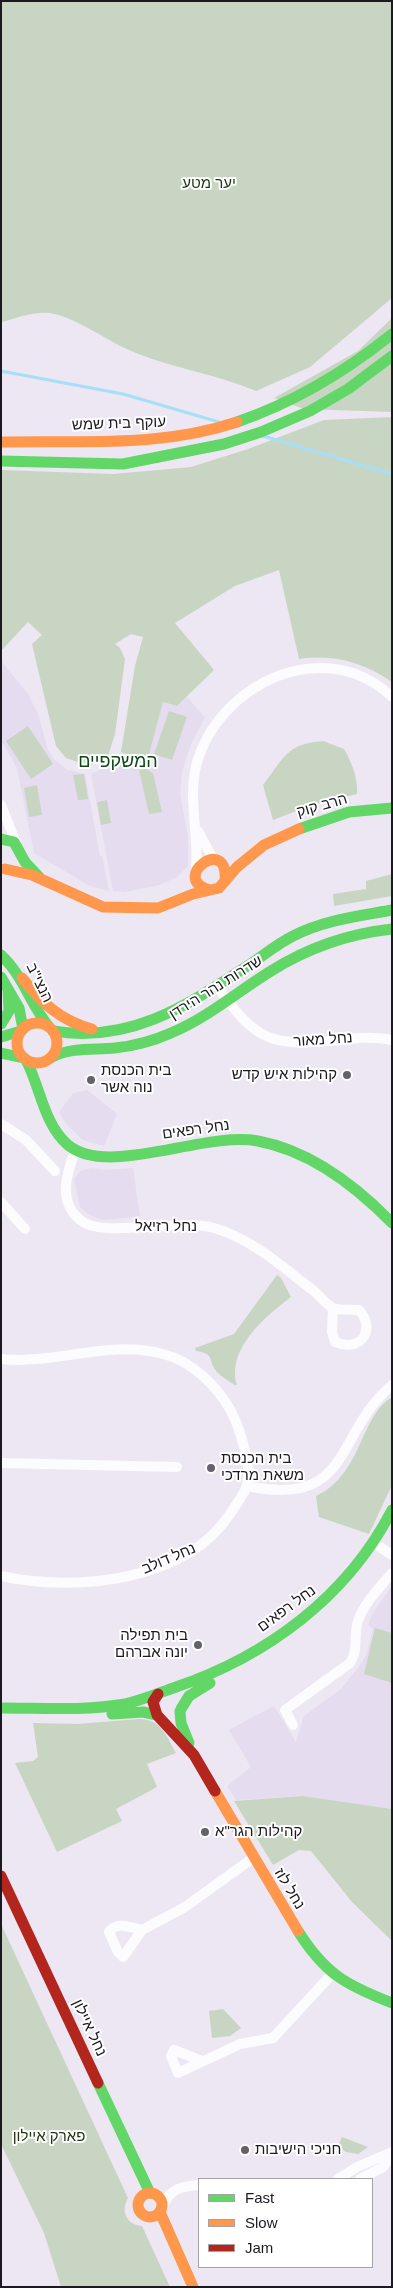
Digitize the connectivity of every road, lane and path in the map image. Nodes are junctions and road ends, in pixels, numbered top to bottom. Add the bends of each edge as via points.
1 (392, 334) edge
2 (392, 356) edge
3 (1, 442) edge
4 (1, 461) edge
5 (392, 697) edge
6 (1, 805) edge
7 (392, 808) edge
8 (194, 818) junction
9 (1, 839) edge
10 (264, 845) junction
11 (18, 847) junction
12 (215, 860) junction
13 (3, 869) edge
14 (196, 871) junction
15 (42, 879) junction
16 (225, 881) junction
17 (210, 890) junction
18 (139, 909) junction
19 (392, 910) edge
20 (392, 930) edge
21 (1, 954) edge
22 (22, 978) junction
23 (3, 980) edge
24 (217, 986) junction
25 (228, 1002) junction
26 (1, 1024) edge
27 (51, 1029) junction
28 (22, 1030) junction
29 (112, 1030) junction
30 (1, 1037) edge
31 (392, 1040) edge
32 (1, 1053) edge
33 (25, 1059) junction
34 (49, 1059) junction
35 (43, 1095) junction
36 (1, 1124) edge
37 (76, 1151) junction
38 (55, 1170) dead end
39 (1, 1202) edge
40 (392, 1223) edge
41 (25, 1229) dead end
42 (333, 1308) dead end
43 (1, 1359) edge
44 (389, 1388) edge
45 (1, 1463) edge
46 (177, 1467) dead end
47 (246, 1486) junction
48 (392, 1510) edge
49 (392, 1529) edge
50 (380, 1547) junction
51 (392, 1555) edge
52 (392, 1572) edge
53 (1, 1576) edge
54 (162, 1692) junction
55 (1, 1708) edge
56 (180, 1710) junction
57 (1, 1717) edge
58 (160, 1717) junction
59 (293, 1725) dead end
60 (194, 1755) junction
61 (253, 1858) junction
62 (1, 1876) edge
63 (1, 1895) edge
64 (142, 1930) dead end
65 (332, 1974) junction
66 (392, 2003) edge
67 (202, 2061) dead end
68 (392, 2154) edge
69 (340, 2178) edge
70 (362, 2178) edge
71 (198, 2185) edge
72 (146, 2194) junction
73 (159, 2212) junction
74 (185, 2287) edge
75 (193, 2287) edge

1 - 3 street, עוקף בית שמש via 358,363 319,388 271,411 227,426 163,440
2 - 4 street via 348,389 310,411 224,444 123,464
5 - 8 street via 368,679 347,670 329,668 316,667 288,673 256,686 225,714 205,744 193,782
6 - 11 street
7 - 10 street, הרב קוק via 349,812 292,831
8 - 12 street via 200,837
8 - 14 street
9 - 11 street via 10,839
10 - 12 street, הרב קוק
10 - 16 street, הרב קוק
11 - 13 street via 18,863
11 - 15 street via 27,864
12 - 14 street via 203,861
12 - 16 street via 225,867
13 - 15 street
14 - 17 street via 198,883
14 - 18 street via 174,895
15 - 18 street via 93,904
16 - 17 street via 219,888
17 - 18 street via 158,908
19 - 24 street, שדרות נהר הירדן via 357,915 312,928 258,958
20 - 25 street, שדרות נהר הירדן via 321,944 287,961
21 - 22 street, הנצי"ב via 15,966
22 - 27 street, הנצי"ב via 34,1009
22 - 29 street via 55,1016 83,1027
23 - 26 street via 10,1006
23 - 28 street, הנצי"ב via 18,1003
24 - 25 street, נחל מאור
24 - 29 street, שדרות נהר הירדן via 159,1019
25 - 31 street, נחל מאור via 250,1026 271,1040 287,1043 358,1037
25 - 34 street, שדרות נהר הירדן via 182,1029 151,1041 116,1048 66,1051
27 - 28 street via 34,1024
27 - 29 street, שדרות נהר הירדן via 78,1035
27 - 34 street via 57,1043
28 - 30 street
28 - 33 street via 18,1047
32 - 33 street
33 - 34 street via 38,1063
33 - 35 street
34 - 35 street
35 - 37 street via 52,1124
36 - 38 street via 26,1140
37 - 40 street, נחל רפאים via 99,1157 124,1157 226,1140 259,1142 312,1160 367,1198
37 - 42 street, נחל רזיאל via 65,1186 69,1205 84,1223 108,1228 176,1225 214,1228 253,1244
39 - 41 street
43 - 47 street via 49,1359 134,1349 165,1354 184,1362 211,1384 237,1423 245,1452
44 - 47 street via 370,1405 337,1465 324,1477 286,1490
45 - 46 street
47 - 53 street, נחל דולב via 226,1520 210,1539 185,1556 166,1563 136,1574 74,1583
48 - 54 street, נחל רפאים via 384,1528 355,1570 338,1590 308,1614 232,1665
49 - 50 street, נחל רפאים
50 - 51 street
50 - 56 street, נחל רפאים via 342,1595 312,1620 189,1696
52 - 59 street via 358,1621 356,1654 350,1663 285,1710
54 - 55 street, נחל רפאים via 124,1704 76,1710
54 - 56 street via 178,1696
54 - 58 street via 153,1706
56 - 58 street via 174,1717
56 - 60 street, נחל לוז
57 - 58 street via 76,1718 143,1712
58 - 60 street, נחל לוז
60 - 61 street, נחל לוז
61 - 64 street via 185,1907
61 - 65 street, נחל לוז via 309,1949
62 - 72 street, נחל איילון
63 - 72 street, נחל איילון
65 - 66 street, נחל לוז via 353,1988
65 - 67 street via 279,2034 240,2044
68 - 69 street
68 - 70 street via 383,2167
71 - 73 street via 171,2191
72 - 73 street via 159,2196
72 - 73 street via 138,2205 140,2213 145,2217
73 - 74 street
73 - 75 street

